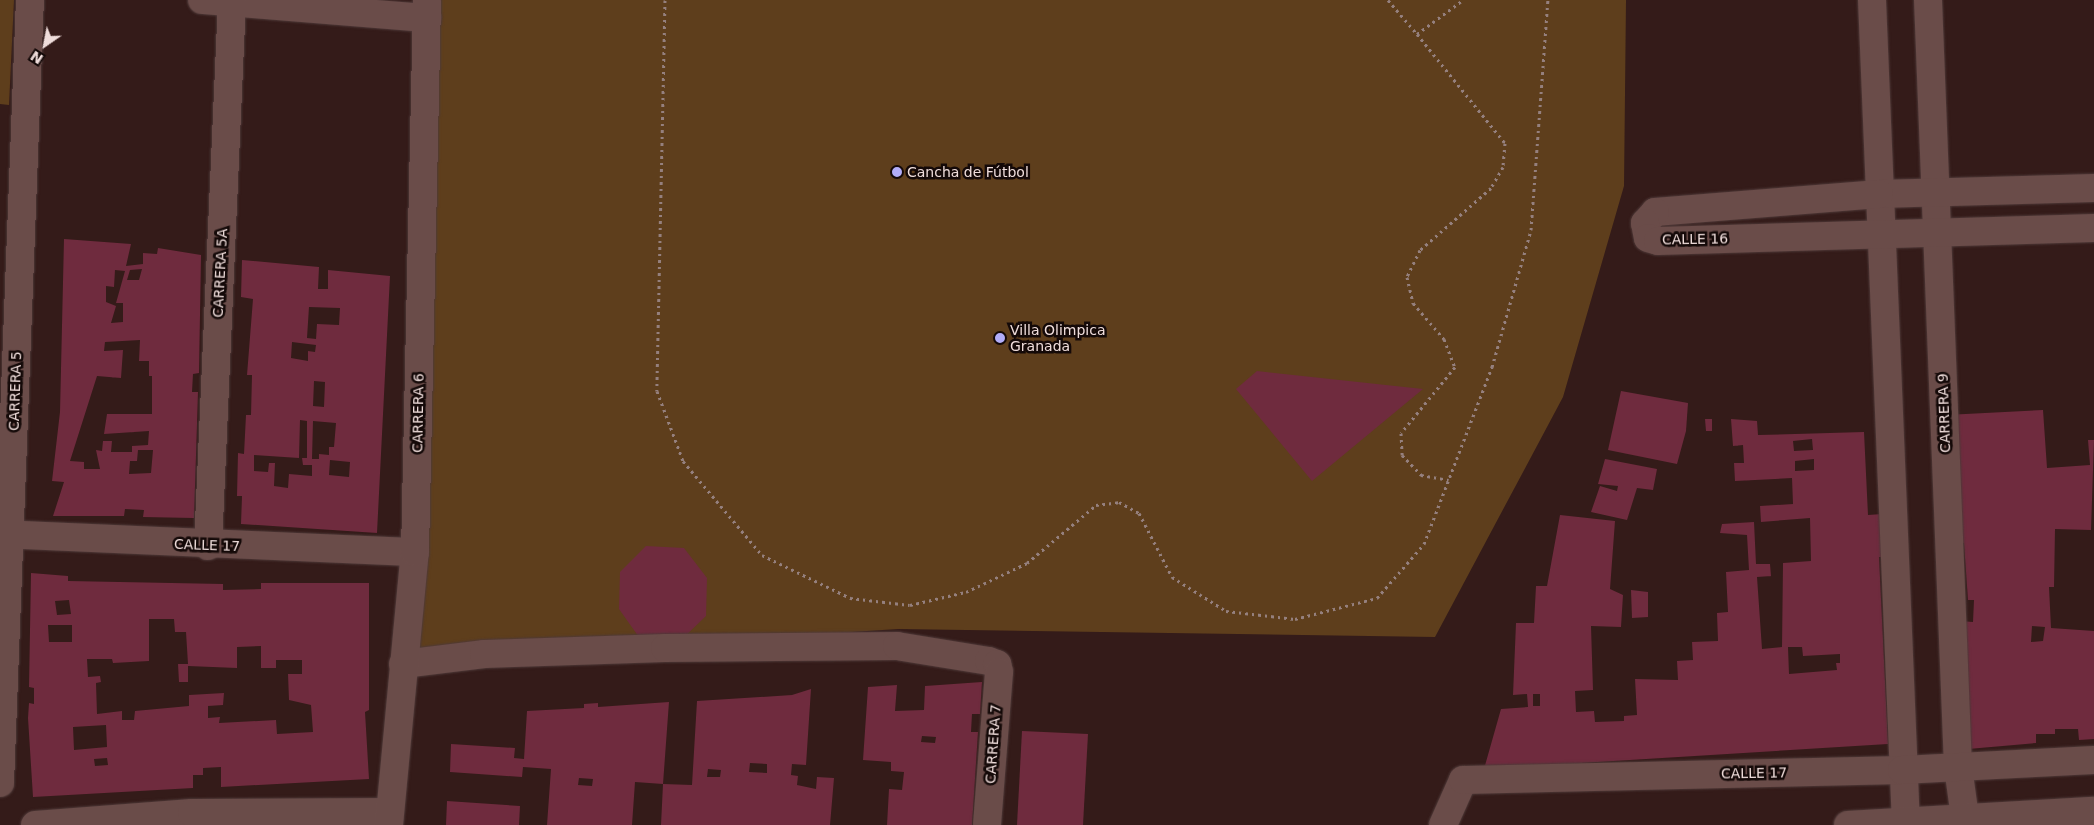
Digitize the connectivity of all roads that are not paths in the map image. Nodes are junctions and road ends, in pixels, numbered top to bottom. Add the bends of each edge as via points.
1 (30, 0) edge
2 (202, 0) edge
3 (1872, 0) edge
4 (1928, 0) edge
5 (232, 1) edge
6 (427, 9) edge
7 (2094, 188) edge
8 (1936, 192) junction
9 (1880, 194) junction
10 (2094, 228) edge
11 (1937, 231) junction
12 (1881, 232) junction
13 (5, 535) edge
14 (208, 546) junction
15 (415, 552) junction
16 (403, 664) junction
17 (2094, 760) edge
18 (1958, 767) junction
19 (1902, 770) junction
20 (0, 783) edge
21 (2094, 811) edge
22 (389, 818) edge
23 (191, 819) edge
24 (1966, 822) edge
25 (1906, 823) edge
26 (35, 825) edge
27 (987, 825) edge
28 (1443, 825) edge
29 (1848, 825) edge

1 - 13 street, CARRERA 5
2 - 5 street
3 - 9 street
4 - 8 street, CARRERA 9
5 - 6 street
5 - 14 street, CARRERA 5A
6 - 15 street, CARRERA 6
7 - 8 street, CALLE 16
8 - 9 street, CALLE 16
8 - 11 street, CARRERA 9
9 - 12 street
9 - 12 street, CALLE 16 via 1655,212 1646,218 1645,229 1648,238 1658,241
10 - 11 street, CALLE 16
11 - 12 street, CALLE 16
11 - 18 street, CARRERA 9
12 - 19 street
13 - 14 street, CALLE 17
13 - 20 street, CARRERA 5
14 - 15 street, CALLE 17
15 - 16 street, CARRERA 6
16 - 22 street, CARRERA 6
16 - 27 street, CARRERA 7 via 484,654 897,646 997,664
17 - 18 street, CALLE 17
18 - 19 street, CALLE 17
18 - 24 street, CARRERA 9
19 - 25 street
19 - 28 street, CALLE 17 via 1463,780
21 - 24 street
22 - 23 street
23 - 26 street
24 - 25 street
25 - 29 street

